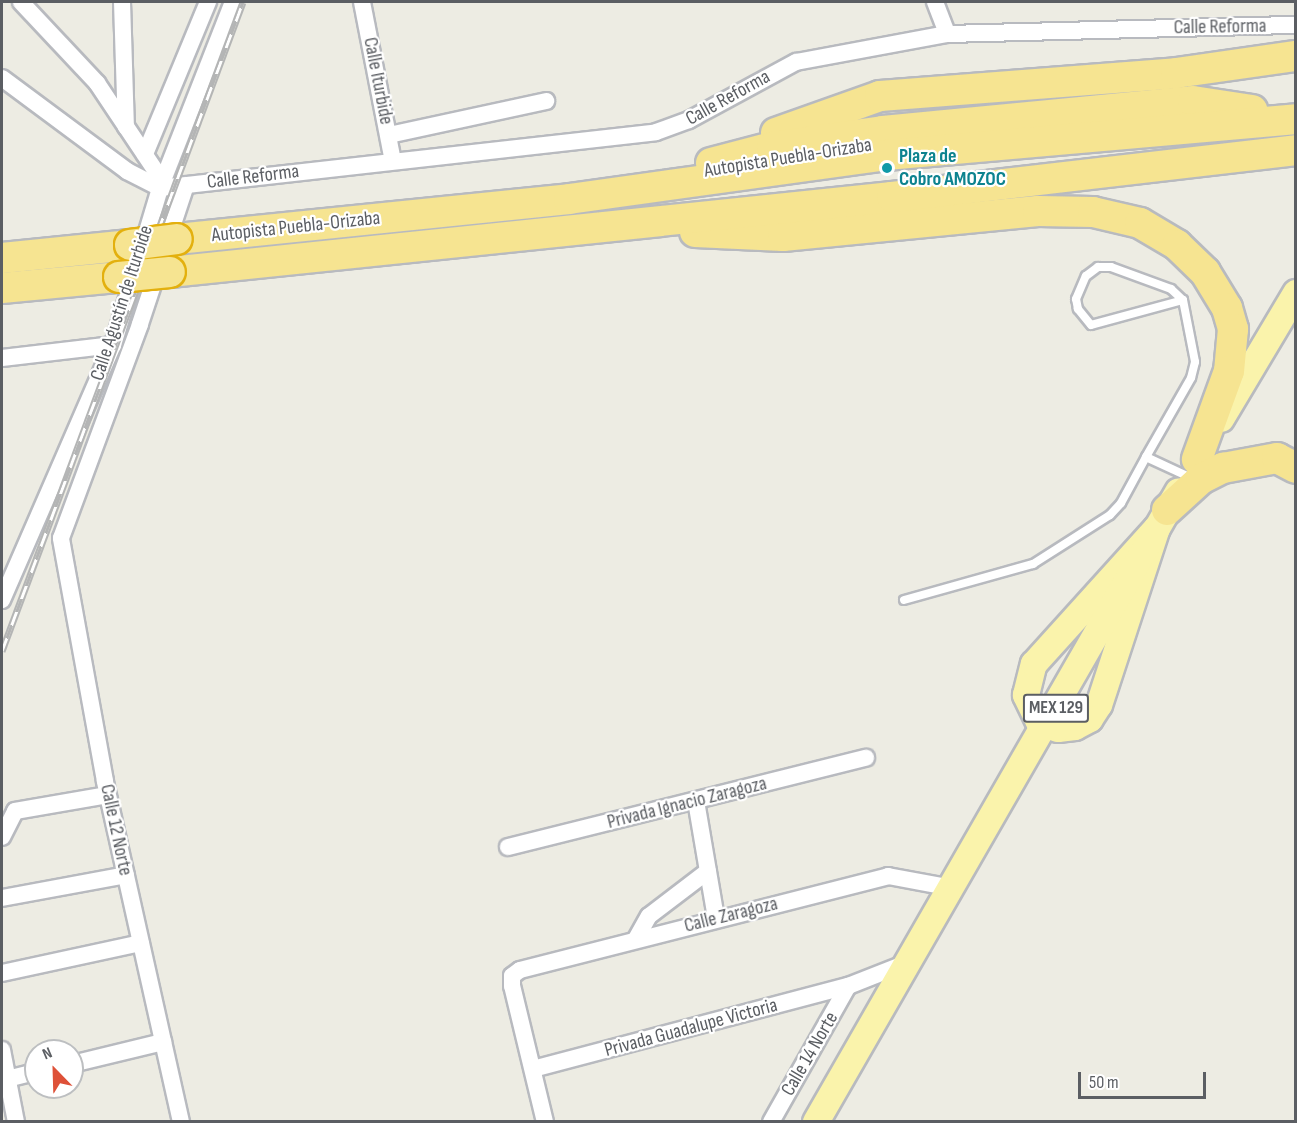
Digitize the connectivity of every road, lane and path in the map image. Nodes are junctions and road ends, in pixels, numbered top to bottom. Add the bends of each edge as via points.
1 (21, 2) edge
2 (122, 2) edge
3 (208, 2) edge
4 (233, 2) edge
5 (362, 2) edge
6 (935, 2) edge
7 (1296, 25) edge
8 (947, 34) junction
9 (1296, 56) edge
10 (2, 78) edge
11 (546, 101) dead end
12 (1192, 101) junction
13 (1296, 118) edge
14 (126, 127) junction
15 (389, 135) junction
16 (768, 136) junction
17 (1296, 150) edge
18 (145, 154) junction
19 (1226, 158) junction
20 (393, 161) junction
21 (162, 185) junction
22 (186, 185) junction
23 (569, 199) junction
24 (530, 233) junction
25 (2, 258) edge
26 (2, 288) edge
27 (1296, 293) edge
28 (1183, 300) junction
29 (113, 345) junction
30 (2, 358) edge
31 (1146, 457) junction
32 (1192, 468) junction
33 (1296, 468) edge
34 (1162, 519) junction
35 (2, 600) edge
36 (904, 600) dead end
37 (1046, 725) junction
38 (866, 758) dead end
39 (108, 795) junction
40 (696, 801) junction
41 (2, 837) edge
42 (508, 847) dead end
43 (708, 871) junction
44 (126, 875) junction
45 (952, 888) junction
46 (2, 898) edge
47 (716, 918) junction
48 (636, 939) junction
49 (141, 943) junction
50 (909, 962) junction
51 (2, 973) edge
52 (848, 986) junction
53 (164, 1042) junction
54 (2, 1050) edge
55 (84, 1061) edge
56 (533, 1070) junction
57 (24, 1075) edge
58 (7, 1079) junction
59 (16, 1122) edge
60 (181, 1122) edge
61 (545, 1122) edge
62 (771, 1122) edge
63 (816, 1122) edge

1 - 14 street via 97,83
2 - 14 street
3 - 18 street
4 - 21 street, Calle Agustín de Iturbide
5 - 15 street, Calle Iturbide
6 - 8 street
7 - 8 street, Calle Reforma
8 - 20 street, Calle Reforma via 796,62 689,120 657,132
9 - 16 highway via 1176,73 880,96
10 - 21 street via 127,171
11 - 15 street
12 - 13 highway, Autopista Puebla-Orizaba
12 - 16 highway, Autopista Puebla-Orizaba via 1055,99 882,114
12 - 23 highway, Autopista Puebla-Orizaba via 883,130 772,147
13 - 23 highway, Autopista Puebla-Orizaba via 886,155
14 - 18 street
15 - 20 street, Calle Iturbide
16 - 23 highway, Autopista Puebla-Orizaba
17 - 19 highway, Autopista Puebla-Orizaba
18 - 21 street
19 - 24 highway, Autopista Puebla-Orizaba
19 - 24 highway, Autopista Puebla-Orizaba via 1171,152 1035,153 889,169 648,204
20 - 22 street, Calle Reforma
21 - 22 street, Calle Reforma
21 - 29 street, Calle Agustín de Iturbide
22 - 39 street, Calle 12 Norte via 140,324 61,538
23 - 25 highway, Autopista Puebla-Orizaba, bridge
24 - 26 highway, Autopista Puebla-Orizaba, bridge
24 - 32 highway via 651,230 783,236 1038,211 1094,212 1140,224 1177,245 1206,272 1227,308 1233,329 1229,371
27 - 32 main road, MEX 129
28 - 28 lane via 1091,325 1078,309 1076,298 1086,276 1098,267 1111,267 1171,289
28 - 31 lane via 1195,362 1191,378
29 - 30 street
29 - 35 street, Calle Agustín de Iturbide
31 - 32 lane
31 - 36 lane via 1121,503 1110,515 1033,564
32 - 34 main road, MEX 129
33 - 34 highway via 1277,458 1223,468 1201,479
34 - 37 main road, MEX 129
34 - 37 main road via 1099,705 1090,719 1075,727 1058,729
34 - 37 main road via 1034,664 1026,695 1032,714
37 - 45 main road, MEX 129
38 - 40 street, Privada Ignacio Zaragoza
39 - 41 street via 15,811
39 - 44 street, Calle 12 Norte
40 - 42 street, Privada Ignacio Zaragoza
40 - 43 street
43 - 47 street
43 - 48 street via 649,916
44 - 46 street
44 - 49 street, Calle 12 Norte
45 - 47 street, Calle Zaragoza via 888,876
45 - 50 main road, MEX 129
47 - 48 street, Calle Zaragoza
48 - 56 street, Calle Zaragoza via 512,975
49 - 51 street
49 - 53 street, Calle 12 Norte
50 - 52 street, Privada Guadalupe Victoria
50 - 63 main road, MEX 129
52 - 56 street, Privada Guadalupe Victoria
52 - 62 street, Calle 14 Norte
53 - 55 street
53 - 60 street, Calle 12 Norte
54 - 58 street
56 - 61 street
57 - 58 street
58 - 59 street

